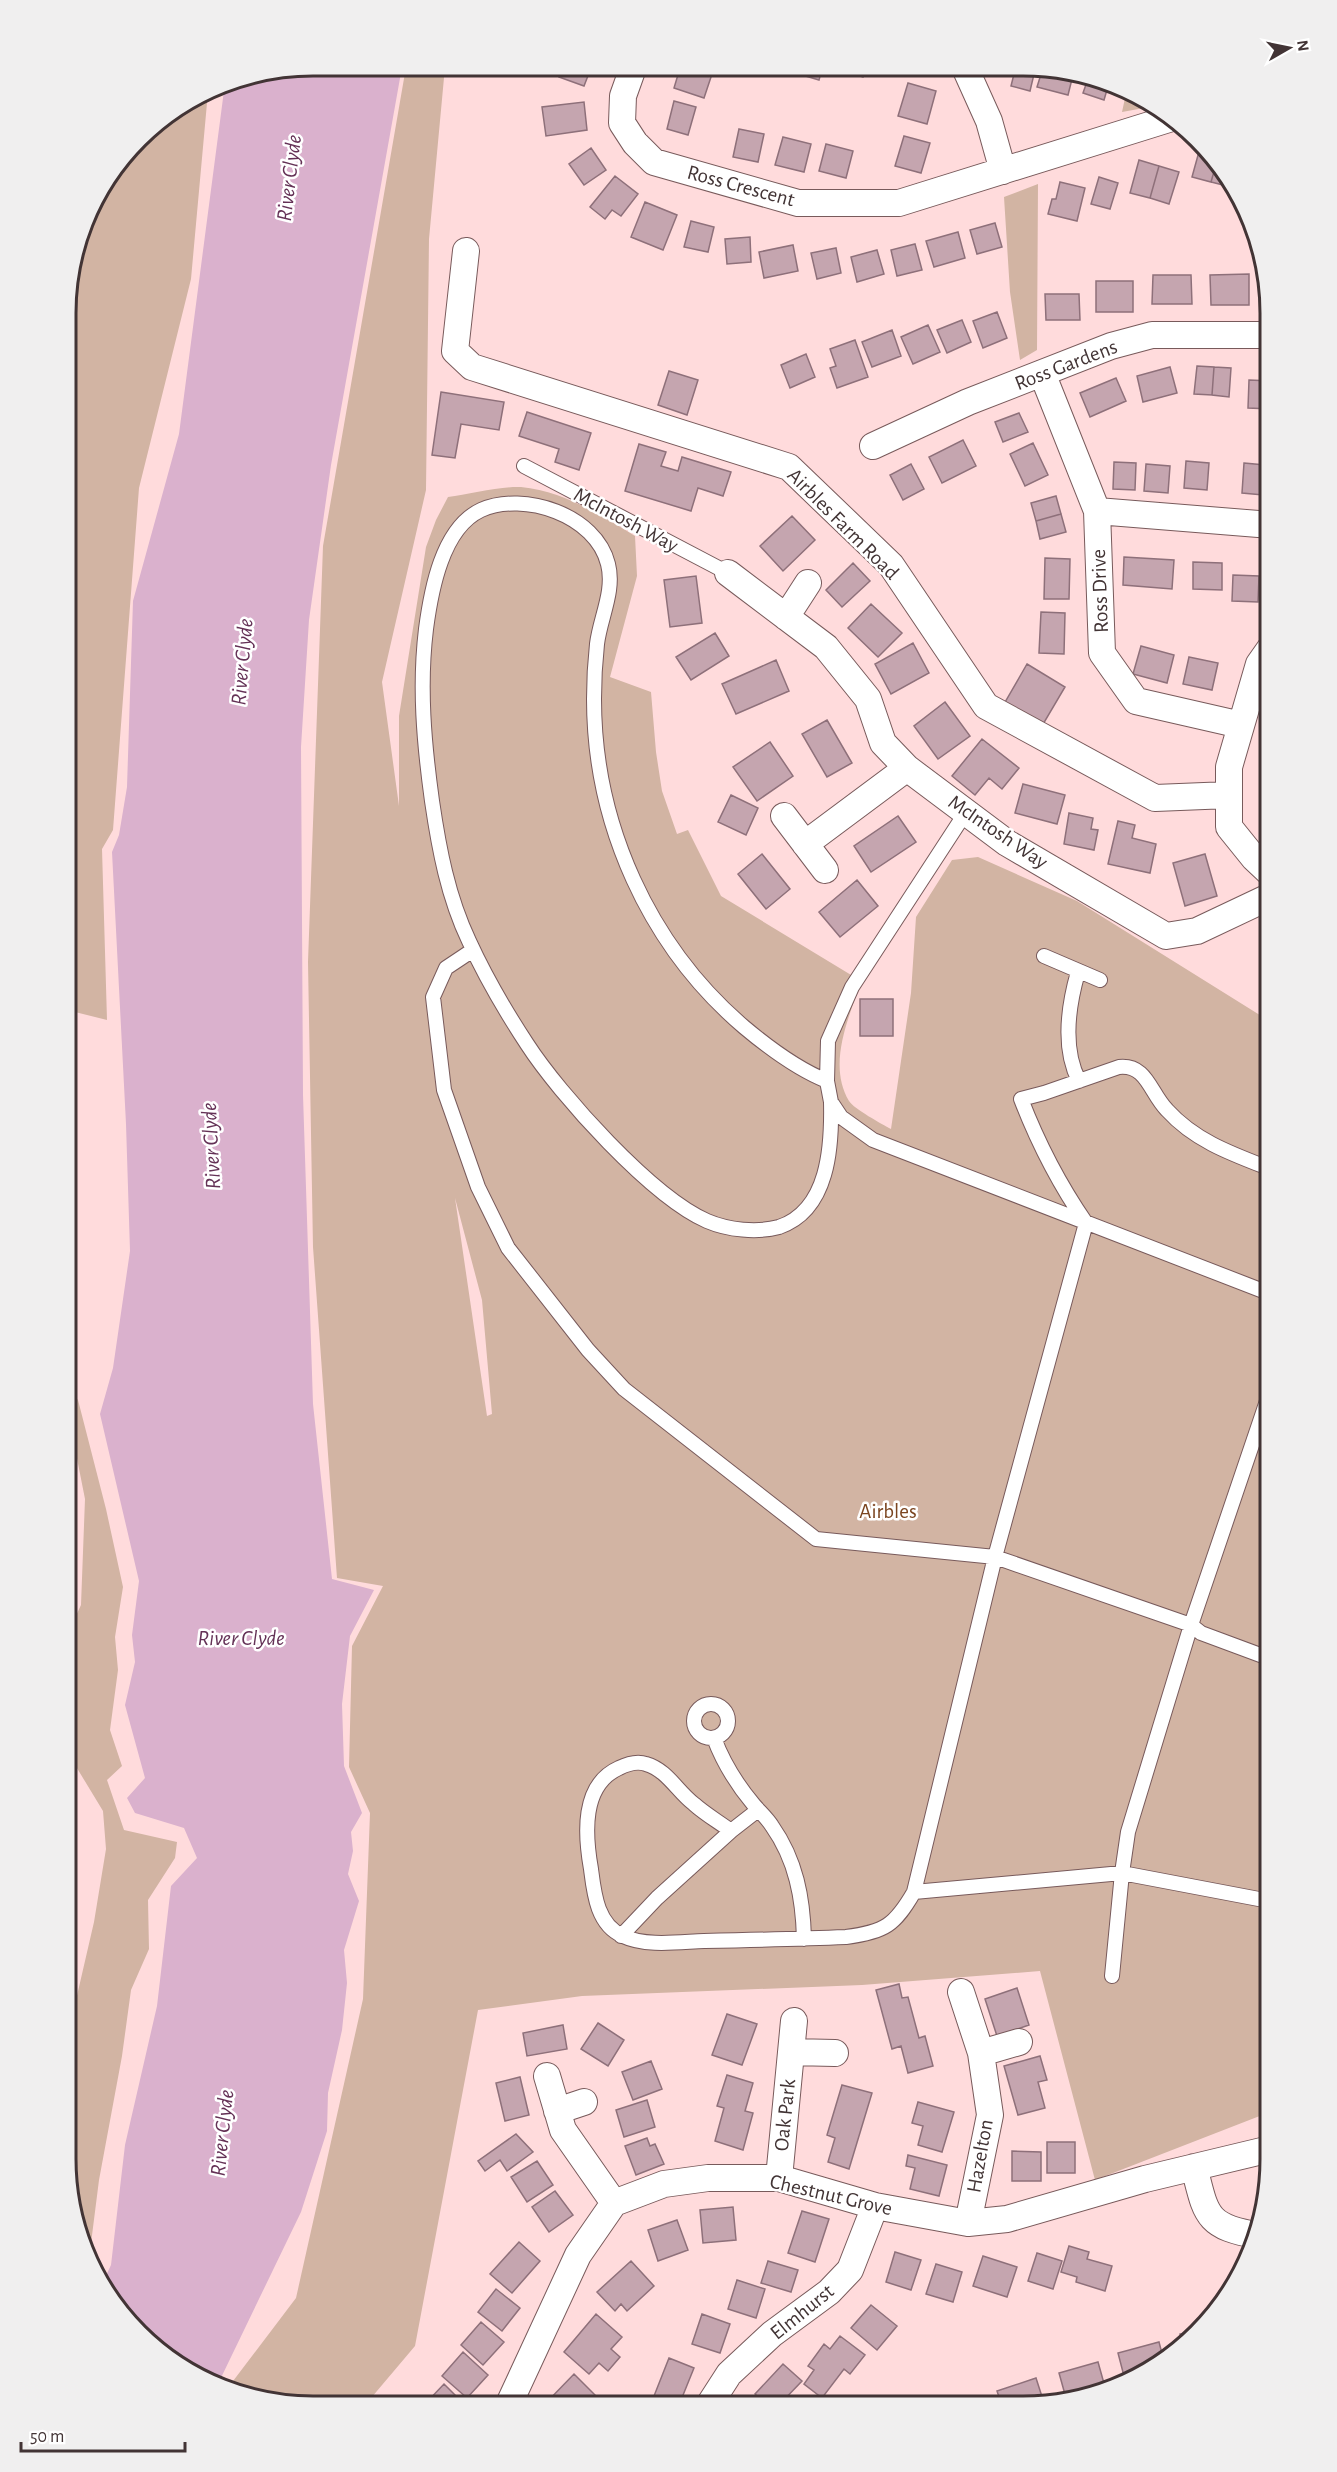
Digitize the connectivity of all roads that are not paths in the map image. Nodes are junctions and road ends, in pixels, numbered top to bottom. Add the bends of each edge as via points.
1 (630, 76) edge
2 (969, 76) edge
3 (1162, 121) edge
4 (1003, 171) junction
5 (466, 251) dead end
6 (1260, 335) edge
7 (1042, 373) junction
8 (873, 446) dead end
9 (524, 466) dead end
10 (1097, 511) junction
11 (1260, 524) edge
12 (728, 573) joint
13 (808, 583) dead end
14 (786, 617) junction
15 (1260, 663) edge
16 (1241, 725) junction
17 (907, 768) junction
18 (1229, 795) junction
19 (966, 812) junction
20 (784, 816) dead end
21 (805, 844) junction
22 (1260, 864) edge
23 (825, 870) dead end
24 (1260, 901) edge
25 (473, 950) junction
26 (1044, 956) dead end
27 (1078, 972) junction
28 (1100, 980) dead end
29 (1079, 1081) junction
30 (827, 1082) junction
31 (831, 1102) junction
32 (1260, 1165) edge
33 (1086, 1223) junction
34 (1260, 1290) edge
35 (1260, 1421) edge
36 (995, 1557) junction
37 (1191, 1625) junction
38 (1260, 1655) edge
39 (714, 1738) dead end
40 (758, 1810) junction
41 (731, 1831) junction
42 (1122, 1873) junction
43 (914, 1892) junction
44 (1260, 1899) edge
45 (621, 1936) junction
46 (804, 1939) junction
47 (1112, 1976) dead end
48 (961, 1992) dead end
49 (794, 2021) dead end
50 (1019, 2042) dead end
51 (791, 2052) junction
52 (981, 2052) junction
53 (835, 2053) dead end
54 (547, 2076) dead end
55 (584, 2102) dead end
56 (557, 2111) junction
57 (1260, 2151) edge
58 (1194, 2167) junction
59 (779, 2178) junction
60 (614, 2203) junction
61 (876, 2206) junction
62 (968, 2223) junction
63 (1249, 2233) edge
64 (513, 2396) edge
65 (715, 2396) edge

1 - 4 street, Ross Crescent via 623,96 622,123 654,162 798,203 899,203
2 - 4 street
3 - 4 street, Ross Crescent
5 - 18 street, Airbles Farm Road via 455,351 472,367 789,467 891,565 986,706 1155,798
6 - 7 street, Ross Gardens via 1152,335
7 - 8 street, Ross Gardens
7 - 10 street, Ross Drive
9 - 12 lane, McIntosh Way
10 - 11 street
10 - 16 street, Ross Drive via 1102,653 1136,701
12 - 14 street, McIntosh Way
13 - 14 street
14 - 17 street, McIntosh Way via 826,647 840,664 868,699 882,743
15 - 16 street
16 - 18 street via 1229,767
17 - 19 street, McIntosh Way
17 - 21 street
18 - 22 street via 1229,827
19 - 24 street, McIntosh Way via 1007,843 1166,936 1197,931
19 - 30 lane via 852,987 828,1041
20 - 21 street
21 - 23 street
25 - 30 lane via 444,871 425,754 423,654 432,588 448,545 468,517 508,503 541,507 588,529 600,543 608,562 609,595 597,645 596,730 607,805 627,866 658,928 680,961 721,1006 768,1046
25 - 31 lane via 528,1046 559,1087 662,1191 710,1222 734,1228 774,1228 792,1221 806,1209 827,1166
25 - 36 lane via 446,968 433,997 444,1090 478,1187 508,1248 588,1350 624,1389 816,1539
26 - 27 lane
27 - 28 lane
27 - 29 lane via 1069,1009 1069,1032 1073,1070
29 - 32 lane via 1119,1067 1139,1070 1184,1128 1216,1148
29 - 33 lane via 1021,1099 1038,1142
30 - 31 lane
31 - 33 lane via 840,1117 873,1140
33 - 34 lane
33 - 36 lane
35 - 37 lane
36 - 37 lane
36 - 43 lane
37 - 38 lane via 1201,1633
37 - 42 lane via 1128,1832
39 - 40 lane via 720,1754
40 - 41 lane
40 - 46 lane via 786,1847 795,1867
41 - 45 lane
41 - 45 lane via 695,1805 663,1772 644,1763 626,1764 610,1771 593,1795 588,1811 587,1844 598,1906
42 - 43 lane
42 - 44 lane
42 - 47 lane
43 - 46 lane via 898,1919 881,1929 864,1935
45 - 46 lane via 657,1942
48 - 52 street, Hazelton
49 - 51 street, Oak Park
50 - 52 street
51 - 53 street, Oak Park
51 - 59 street, Oak Park
52 - 62 street, Hazelton via 990,2115
54 - 56 street
55 - 56 street
56 - 60 street via 563,2130
57 - 58 street, Chestnut Grove
58 - 62 street, Chestnut Grove via 1006,2219
58 - 63 street via 1207,2214 1226,2228
59 - 60 street, Chestnut Grove via 708,2178 664,2184
59 - 61 street, Chestnut Grove
60 - 64 street via 578,2254
61 - 62 street, Chestnut Grove
61 - 65 street, Elmhurst via 850,2270 729,2374

